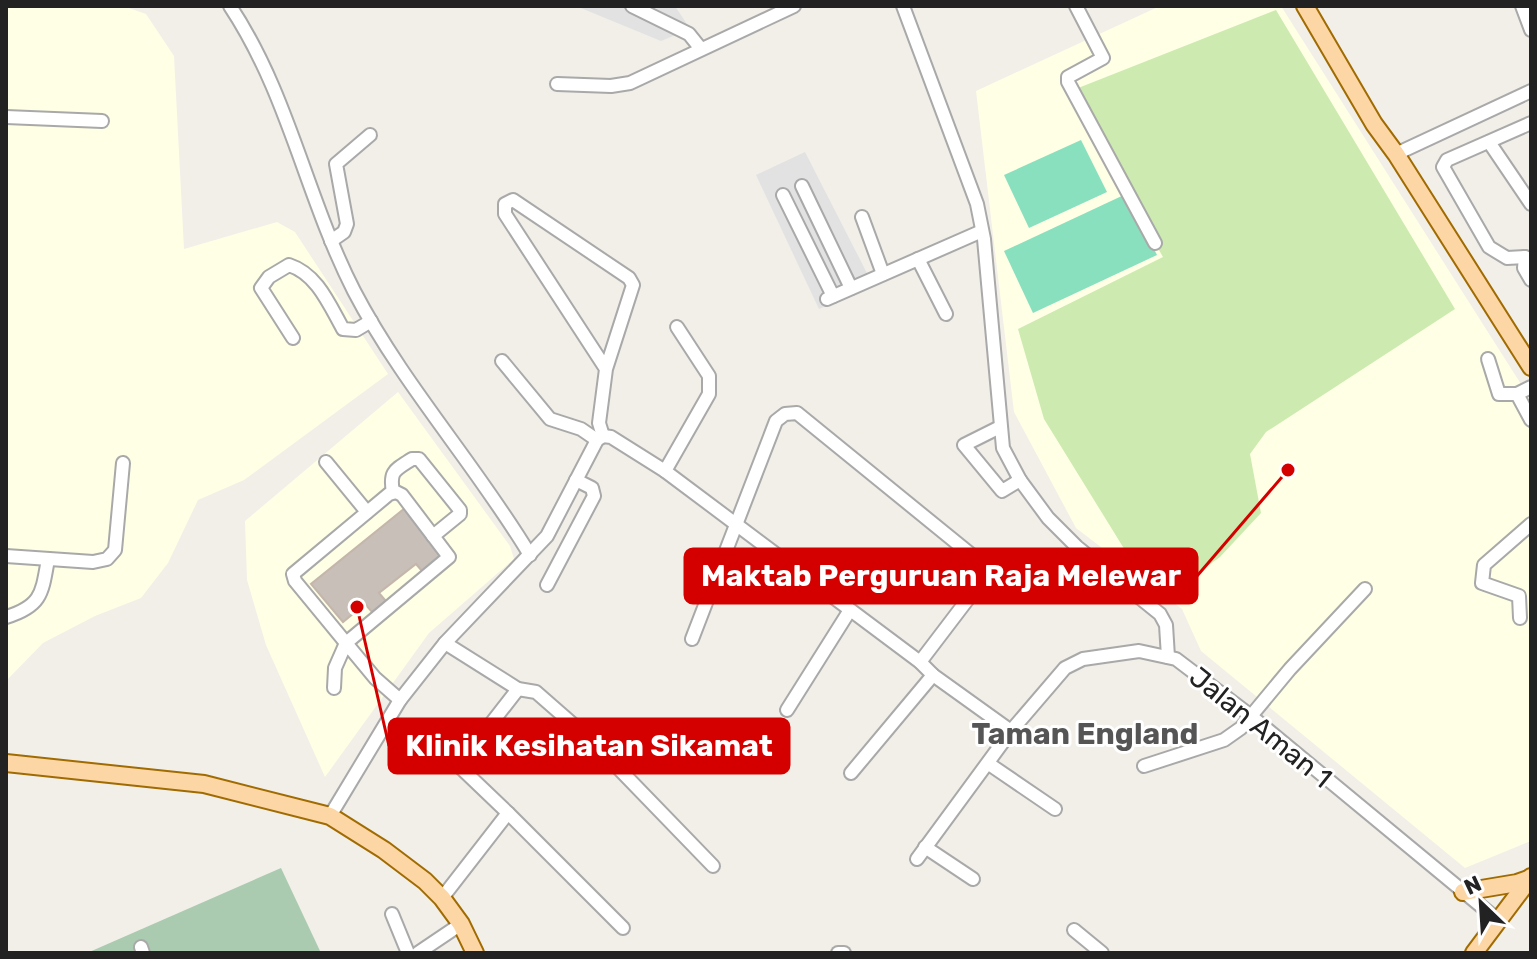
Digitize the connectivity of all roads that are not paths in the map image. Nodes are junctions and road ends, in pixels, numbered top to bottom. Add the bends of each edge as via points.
1 (230, 6) edge
2 (632, 6) edge
3 (794, 6) edge
4 (903, 6) edge
5 (1076, 6) edge
6 (1305, 6) edge
7 (1522, 6) edge
8 (1531, 30) edge
9 (701, 49) junction
10 (557, 84) dead end
11 (1531, 91) edge
12 (6, 117) edge
13 (102, 121) dead end
14 (1531, 123) edge
15 (370, 135) dead end
16 (1489, 142) junction
17 (1396, 154) junction
18 (802, 186) dead end
19 (1527, 190) edge
20 (783, 195) dead end
21 (1531, 204) edge
22 (862, 217) dead end
23 (982, 231) junction
24 (331, 241) junction
25 (1155, 243) dead end
26 (1528, 252) edge
27 (918, 259) junction
28 (883, 274) junction
29 (1531, 280) edge
30 (851, 288) junction
31 (946, 314) dead end
32 (371, 321) junction
33 (677, 327) dead end
34 (293, 338) dead end
35 (1488, 359) dead end
36 (502, 361) dead end
37 (1531, 367) edge
38 (606, 369) junction
39 (1531, 387) edge
40 (1517, 394) junction
41 (1531, 420) edge
42 (1000, 427) junction
43 (600, 438) junction
44 (326, 462) dead end
45 (123, 463) dead end
46 (665, 471) junction
47 (576, 480) junction
48 (1020, 480) junction
49 (393, 492) junction
50 (367, 512) junction
51 (1531, 524) edge
52 (735, 525) junction
53 (433, 536) junction
54 (530, 555) junction
55 (6, 556) edge
56 (48, 559) junction
57 (547, 585) dead end
58 (1365, 589) dead end
59 (850, 610) junction
60 (6, 617) edge
61 (1520, 618) dead end
62 (692, 639) dead end
63 (346, 643) junction
64 (445, 643) junction
65 (1168, 657) junction
66 (920, 662) junction
67 (933, 675) junction
68 (334, 688) dead end
69 (518, 689) junction
70 (400, 700) junction
71 (787, 710) dead end
72 (1251, 716) junction
73 (1011, 731) junction
74 (6, 763) edge
75 (989, 764) junction
76 (1144, 766) dead end
77 (851, 773) dead end
78 (1055, 809) dead end
79 (508, 813) junction
80 (330, 816) junction
81 (925, 847) junction
82 (917, 859) dead end
83 (713, 866) dead end
84 (1531, 877) edge
85 (973, 879) dead end
86 (1463, 892) junction
87 (442, 898) junction
88 (392, 914) dead end
89 (1499, 921) junction
90 (461, 924) junction
91 (623, 928) dead end
92 (1074, 930) dead end
93 (408, 953) edge
94 (418, 953) edge
95 (475, 953) edge
96 (1102, 953) edge
97 (1474, 953) edge

1 - 24 street via 267,69
2 - 9 street via 689,34
3 - 9 street
4 - 23 street via 977,204
5 - 25 street via 1103,58 1068,77 1068,82
6 - 17 main road
7 - 8 street
9 - 10 street via 630,83
11 - 17 street
12 - 13 street
14 - 16 street
15 - 24 street via 336,164 347,224
16 - 19 street
16 - 26 street via 1447,160 1443,167 1489,247 1507,258
17 - 37 main road
18 - 30 street
19 - 21 street
20 - 30 street via 830,297
22 - 28 street
23 - 27 street
23 - 42 street
24 - 32 street
26 - 29 street via 1524,268
27 - 28 street
27 - 31 street
28 - 30 street
32 - 34 street via 356,330 343,329 305,270 289,265 261,288
32 - 54 street
33 - 46 street via 709,376 709,394
35 - 40 street via 1499,394
36 - 43 street via 550,419
38 - 38 street via 632,293 629,278 513,200 505,204 505,214
38 - 43 street
39 - 40 street
40 - 41 street
42 - 48 street via 1003,448
42 - 48 street via 964,445 1002,491
43 - 46 street via 611,437
43 - 47 street
44 - 50 street
45 - 56 street via 115,550 107,559 93,562
46 - 52 street
47 - 54 street via 547,536
47 - 57 street via 592,488 594,496
48 - 65 street via 1077,547 1160,614
49 - 50 street
49 - 53 street via 402,495
49 - 53 street via 392,474 419,459 460,510
50 - 63 street via 293,574
51 - 61 street via 1484,565 1482,583 1519,596
52 - 59 street
52 - 62 street
52 - 66 street via 776,421 797,413 990,570
53 - 63 street via 449,557
54 - 64 street
55 - 56 street
56 - 60 street via 42,593 26,611
58 - 72 street
59 - 66 street
59 - 71 street
63 - 68 street via 335,668
63 - 70 street
64 - 69 street
64 - 70 street
65 - 72 street, Jalan Aman 1
65 - 73 street, Jalan Aman 1 via 1139,651 1083,659 1065,668
66 - 67 street
67 - 73 street
67 - 77 street
69 - 79 street via 461,768
69 - 83 street via 536,692 592,741
70 - 80 street
72 - 76 street via 1224,740
72 - 86 street, Jalan Aman 1
73 - 75 street, Jalan Aman 1
74 - 80 main road via 204,784
75 - 78 street
75 - 81 street, Jalan Aman 1
79 - 87 street
79 - 91 street
80 - 87 main road via 384,850
81 - 82 street, Jalan Aman 1
81 - 85 street
84 - 86 main road
84 - 89 main road
86 - 89 street, Jalan Aman 1
87 - 90 main road
88 - 93 street
89 - 97 main road
90 - 94 street
90 - 95 main road
92 - 96 street

